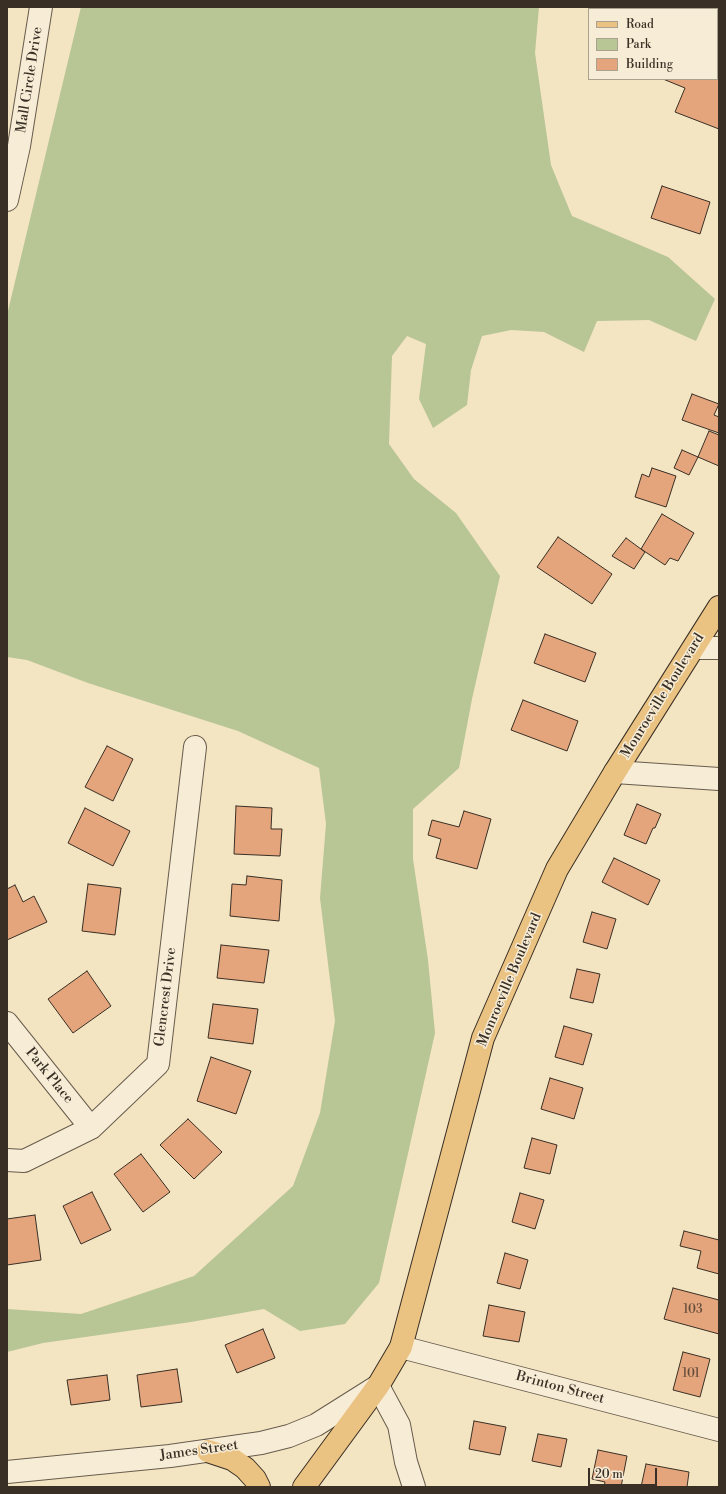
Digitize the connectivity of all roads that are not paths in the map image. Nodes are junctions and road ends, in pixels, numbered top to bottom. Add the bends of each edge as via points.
1 (41, 7) edge
2 (7, 200) edge
3 (719, 607) edge
4 (694, 648) junction
5 (719, 648) edge
6 (195, 748) dead end
7 (615, 772) junction
8 (719, 779) edge
9 (7, 1024) edge
10 (92, 1128) junction
11 (7, 1160) edge
12 (400, 1347) junction
13 (378, 1386) junction
14 (719, 1430) edge
15 (208, 1451) junction
16 (7, 1472) edge
17 (259, 1487) edge
18 (304, 1487) edge
19 (414, 1487) edge

1 - 2 street, Mall Circle Drive via 19,146
3 - 4 main road, Monroeville Boulevard
4 - 5 street
4 - 7 main road, Monroeville Boulevard
6 - 10 street, Glencrest Drive via 158,1064
7 - 8 street
7 - 12 main road, Monroeville Boulevard via 557,869 483,1038
9 - 10 street, Park Place
10 - 11 street, Glencrest Drive via 24,1161
12 - 13 main road, Monroeville Boulevard
12 - 14 street, Brinton Street
13 - 15 street, James Street via 316,1425 290,1436
13 - 18 main road, Monroeville Boulevard
13 - 19 street via 399,1425
15 - 16 street, James Street
15 - 17 main road via 232,1459 245,1468

